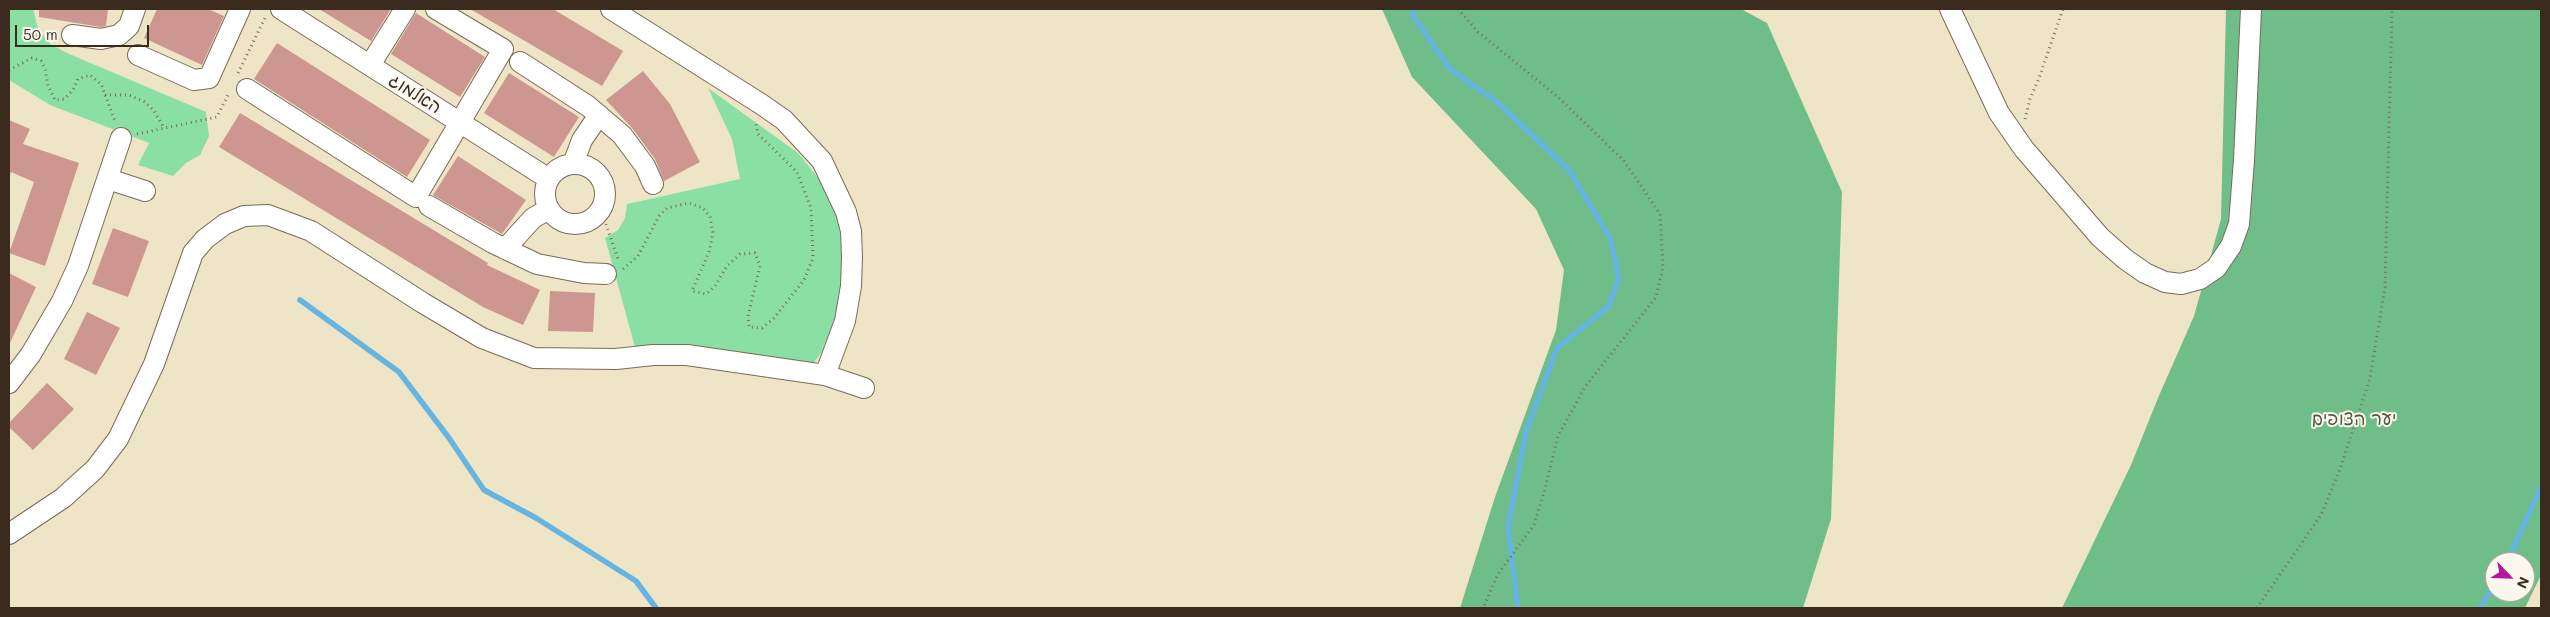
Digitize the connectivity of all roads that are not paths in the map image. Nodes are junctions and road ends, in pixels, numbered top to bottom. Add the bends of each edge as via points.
1 (135, 9) edge
2 (240, 9) edge
3 (281, 9) edge
4 (405, 9) edge
5 (436, 9) edge
6 (611, 9) edge
7 (1950, 9) edge
8 (2251, 9) edge
9 (72, 35) dead end
10 (138, 55) dead end
11 (520, 62) dead end
12 (370, 66) junction
13 (247, 89) dead end
14 (599, 114) junction
15 (459, 122) junction
16 (121, 138) road end
17 (573, 164) junction
18 (108, 179) junction
19 (549, 179) junction
20 (653, 184) dead end
21 (145, 192) dead end
22 (429, 206) dead end
23 (549, 209) junction
24 (505, 249) junction
25 (606, 274) dead end
26 (825, 375) junction
27 (9, 383) edge
28 (864, 388) dead end
29 (9, 534) edge

1 - 9 street via 129,26 119,35 101,39
2 - 10 street via 209,78 194,80
3 - 12 street, האלמוג
4 - 12 street
5 - 15 street via 502,50
6 - 26 street via 784,120 822,161 836,187 851,231 851,286 845,321
7 - 8 street via 1999,113 2020,143 2100,237 2125,259 2165,282 2181,284 2200,279 2216,268 2231,246 2239,224
11 - 14 street
12 - 15 street, האלמוג
13 - 15 street via 416,197
14 - 17 street via 582,140
14 - 20 street via 622,135 645,166
15 - 19 street, האלמוג
16 - 18 street
17 - 19 street via 555,171
17 - 23 street via 591,168 598,174 606,192 601,210 594,218 575,224 556,217
18 - 21 street
18 - 27 street via 78,266 62,301 31,354
19 - 23 street via 545,194
22 - 24 street
23 - 24 street via 533,218
24 - 25 street via 537,264 560,270
26 - 28 street
26 - 29 street via 688,355 616,359 534,358 482,338 311,231 268,215 244,216 225,224 193,253 154,364 136,405 112,446 95,469 63,498

